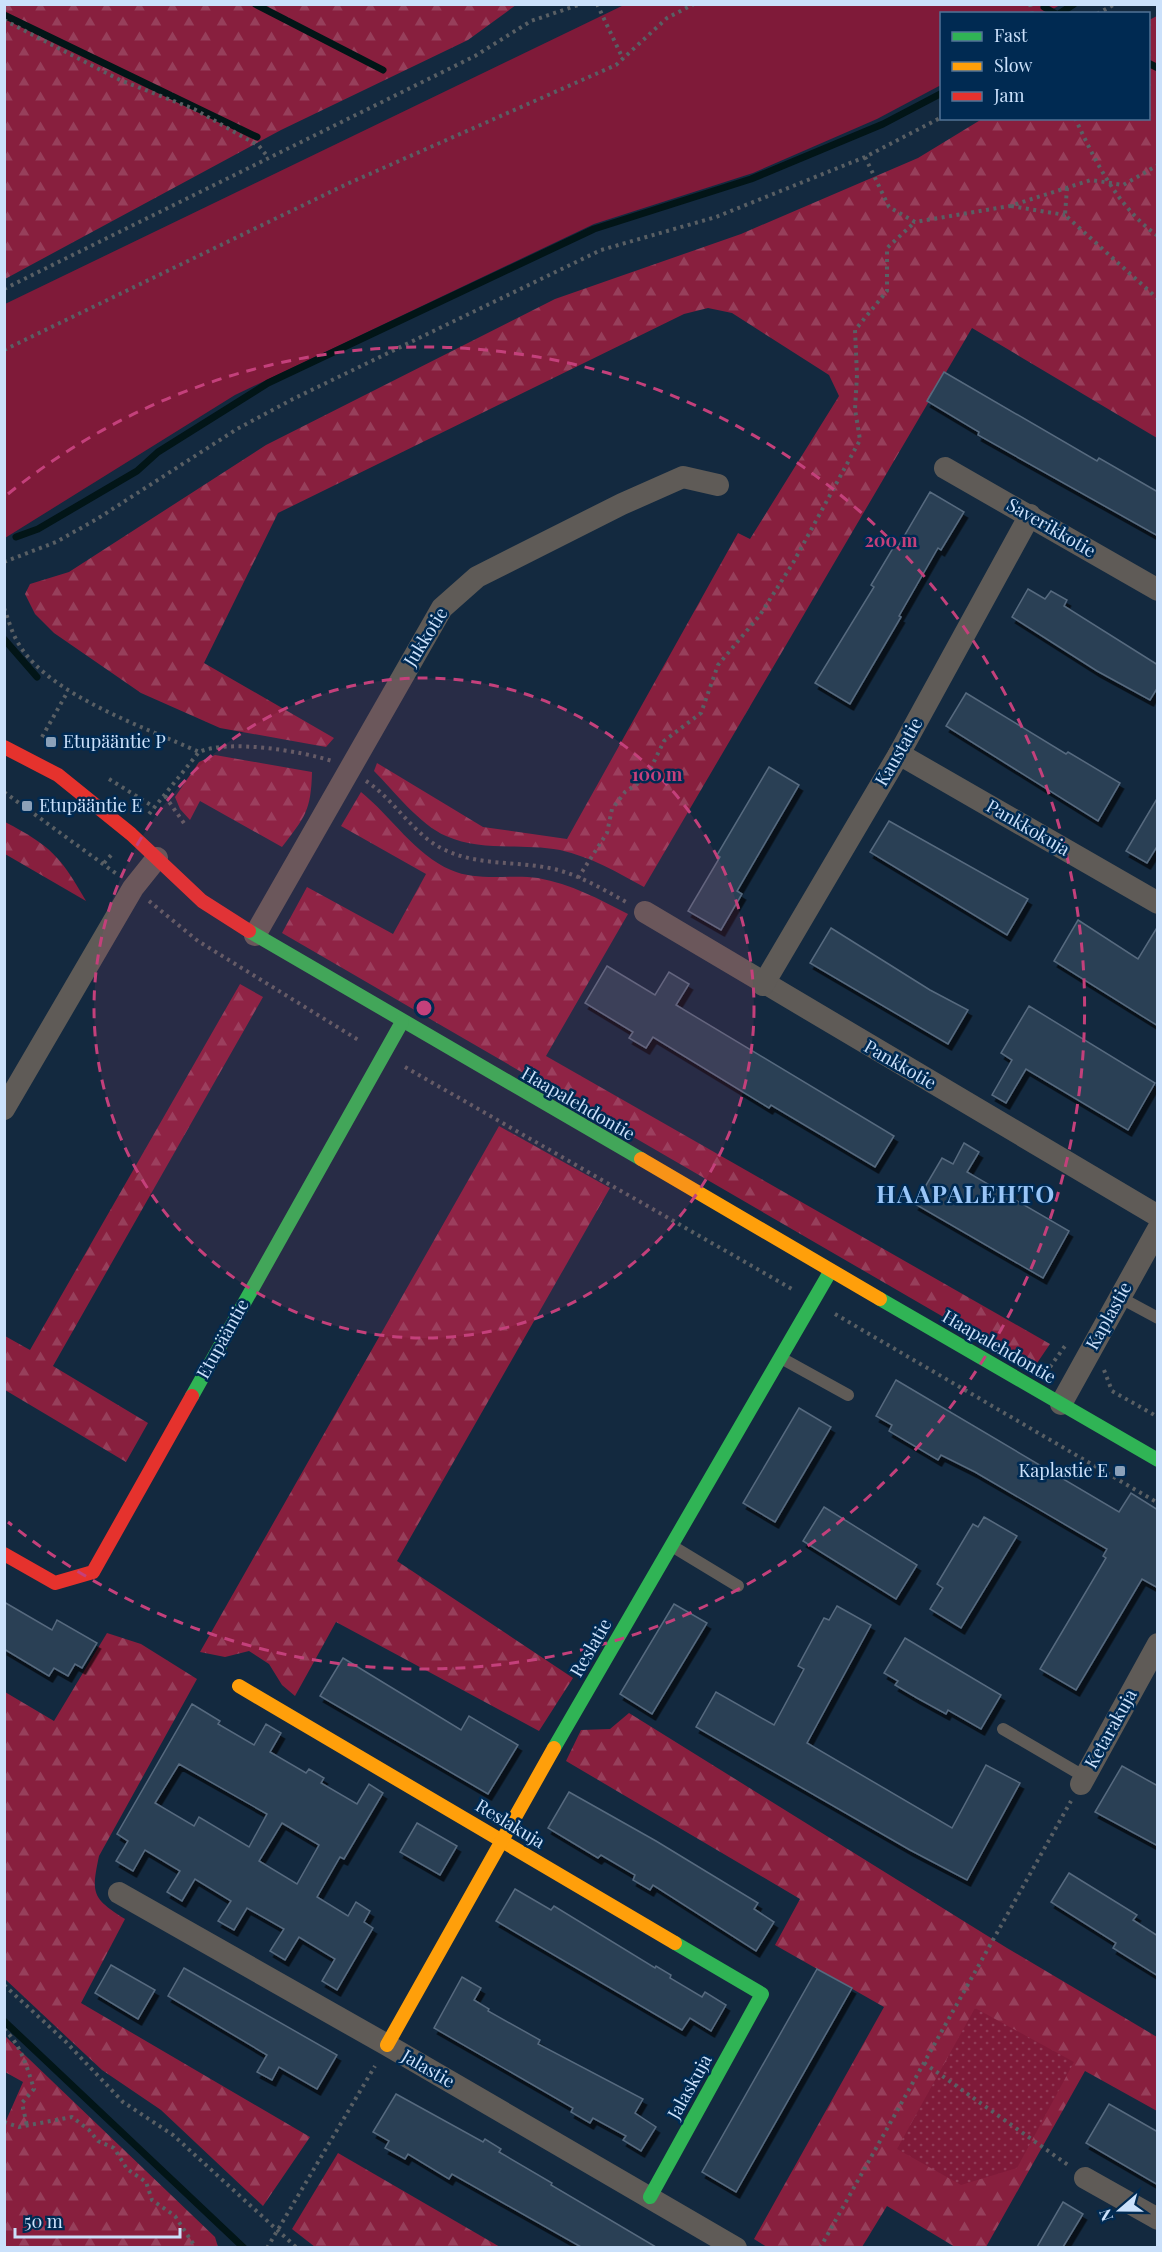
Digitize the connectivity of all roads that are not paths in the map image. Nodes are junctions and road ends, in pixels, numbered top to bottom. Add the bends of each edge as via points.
1 (945, 468) dead end
2 (718, 484) dead end
3 (1030, 515) junction
4 (1158, 590) edge
5 (4, 747) edge
6 (899, 754) junction
7 (157, 858) junction
8 (1158, 903) edge
9 (645, 912) road end
10 (255, 935) junction
11 (763, 985) junction
12 (402, 1022) junction
13 (4, 1109) edge
14 (1158, 1216) edge
15 (1158, 1229) edge
16 (830, 1272) junction
17 (1119, 1297) junction
18 (1158, 1318) edge
19 (780, 1358) junction
20 (848, 1395) dead end
21 (1061, 1404) junction
22 (1158, 1460) edge
23 (671, 1546) junction
24 (4, 1554) edge
25 (738, 1586) dead end
26 (1158, 1644) edge
27 (239, 1686) dead end
28 (1003, 1729) dead end
29 (1083, 1780) joint
30 (502, 1839) junction
31 (119, 1893) dead end
32 (762, 1994) joint
33 (387, 2045) junction
34 (1085, 2178) road end
35 (650, 2197) junction
36 (1158, 2219) edge
37 (736, 2247) edge

1 - 3 street, Saverikkotie
2 - 10 street, Jukkotie via 683,477 621,504 477,577 442,608
3 - 4 street, Saverikkotie
3 - 6 street, Kaustatie
5 - 7 street, Haapalehdontie via 58,775
6 - 8 street, Pankkokuja
6 - 11 street, Kaustatie
7 - 10 street, Haapalehdontie via 202,901
7 - 13 street via 133,888
9 - 11 street, Pankkotie
10 - 12 street, Haapalehdontie
11 - 14 street, Pankkotie
12 - 16 street, Haapalehdontie
12 - 24 street, Etupääntie via 93,1572 55,1583
15 - 17 street, Kaplastie
16 - 19 street, Reslatie
16 - 21 street, Haapalehdontie
17 - 18 lane
17 - 21 street, Kaplastie
19 - 20 lane
19 - 23 street, Reslatie
21 - 22 street, Haapalehdontie
23 - 25 lane
23 - 30 street, Reslatie
26 - 29 street, Ketarakuja
27 - 30 street, Reslakuja
28 - 29 lane
30 - 32 street, Reslakuja
30 - 33 street, Reslatie
31 - 33 street, Jalastie
32 - 35 street, Jalaskuja
33 - 35 street, Jalastie
34 - 36 street
35 - 37 street, Jalastie

